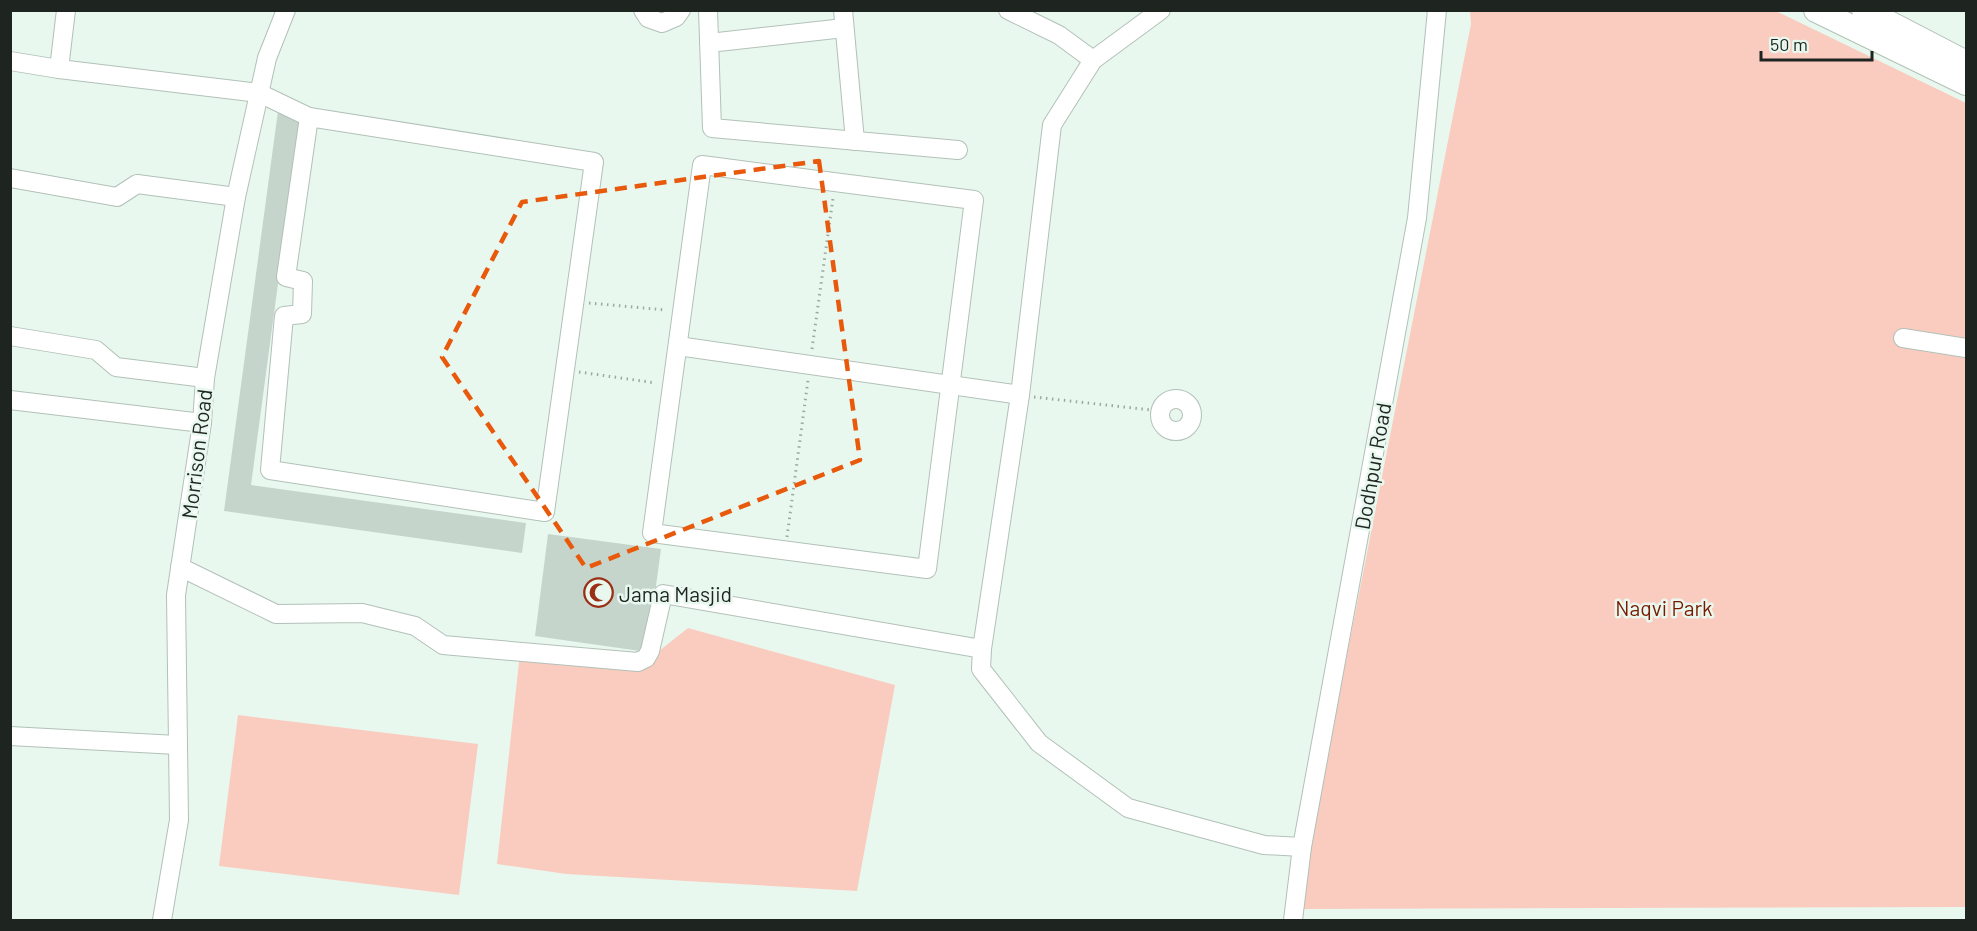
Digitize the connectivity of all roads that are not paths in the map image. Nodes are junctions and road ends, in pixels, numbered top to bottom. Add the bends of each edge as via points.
1 (66, 10) edge
2 (286, 10) edge
3 (643, 10) edge
4 (681, 10) edge
5 (708, 10) edge
6 (1008, 10) edge
7 (1161, 10) edge
8 (1437, 10) edge
9 (1816, 10) edge
10 (1864, 10) edge
11 (844, 19) edge
12 (709, 43) junction
13 (1093, 60) junction
14 (10, 61) edge
15 (1966, 63) edge
16 (59, 69) junction
17 (1966, 83) edge
18 (259, 93) junction
19 (309, 117) junction
20 (855, 141) junction
21 (958, 150) dead end
22 (10, 178) edge
23 (236, 197) junction
24 (10, 336) edge
25 (1904, 338) dead end
26 (678, 346) junction
27 (1966, 348) edge
28 (205, 378) junction
29 (951, 386) junction
30 (1020, 395) junction
31 (10, 400) edge
32 (202, 423) junction
33 (180, 567) junction
34 (982, 649) junction
35 (10, 736) edge
36 (177, 745) junction
37 (1302, 847) junction
38 (163, 913) edge
39 (1293, 921) edge

1 - 16 street
2 - 18 street, Morrison Road via 267,58
3 - 4 street via 648,18 662,24
5 - 12 street
6 - 13 street via 1059,34
7 - 13 street
8 - 37 street, Dodhpur Road via 1417,218
9 - 17 main road
10 - 15 main road
11 - 12 street
11 - 20 street
12 - 20 street via 712,128
13 - 30 street via 1052,125
14 - 16 street
16 - 18 street
18 - 19 street
18 - 23 street, Morrison Road
19 - 19 street via 286,277 303,281 302,314 284,316 270,470 545,512 594,162
20 - 21 street
22 - 23 street via 117,197 137,184
23 - 28 street, Morrison Road
24 - 28 street via 96,350 116,367
25 - 27 street
26 - 29 street
26 - 29 street via 702,165 974,200
26 - 29 street via 652,533 927,569
28 - 32 street, Morrison Road
29 - 30 street
30 - 34 street
31 - 32 street
32 - 33 street, Morrison Road
33 - 34 street via 276,614 362,613 415,626 443,645 638,662 651,651 663,594
33 - 36 street, Morrison Road via 176,595
34 - 37 street via 981,669 1039,743 1128,808 1264,845
35 - 36 street
36 - 38 street, Morrison Road via 178,820
37 - 39 street, Dodhpur Road

